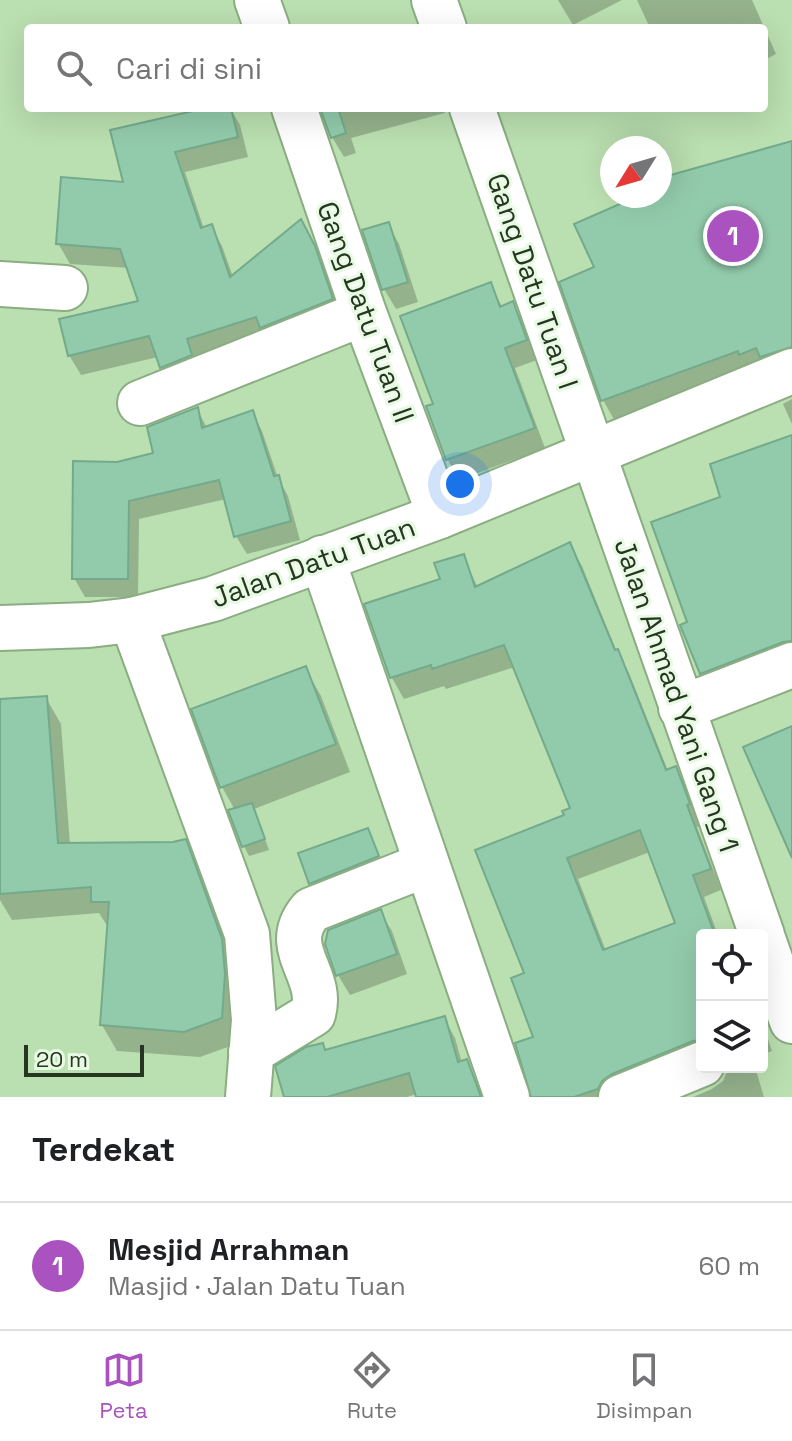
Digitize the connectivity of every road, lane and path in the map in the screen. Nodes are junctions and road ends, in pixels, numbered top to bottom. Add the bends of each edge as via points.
1 (257, 0) edge
2 (434, 0) edge
3 (266, 24) edge
4 (443, 24) edge
5 (295, 112) edge
6 (473, 112) edge
7 (0, 284) edge
8 (65, 288) dead end
9 (364, 313) junction
10 (792, 371) edge
11 (140, 403) dead end
12 (593, 454) junction
13 (440, 516) junction
14 (322, 558) junction
15 (132, 620) junction
16 (0, 628) edge
17 (792, 665) edge
18 (681, 708) junction
19 (427, 864) junction
20 (760, 929) edge
21 (768, 954) edge
22 (792, 1024) edge
23 (768, 1036) edge
24 (251, 1052) junction
25 (696, 1066) edge
26 (248, 1097) edge
27 (507, 1097) edge
28 (621, 1097) edge

1 - 3 street
2 - 4 street
5 - 9 street, Gang Datu Tuan II
6 - 12 street, Gang Datu Tuan I
7 - 8 street
9 - 11 street
9 - 13 street, Gang Datu Tuan II
10 - 12 street, Jalan Datu Tuan
12 - 13 street, Jalan Datu Tuan
12 - 18 street, Jalan Ahmad Yani Gang 1
13 - 14 street, Jalan Datu Tuan
14 - 15 street, Jalan Datu Tuan via 213,599
14 - 19 street
15 - 16 street, Jalan Datu Tuan
15 - 24 street via 247,934 254,1020
17 - 18 street
18 - 20 street, Jalan Ahmad Yani Gang 1
19 - 24 street via 311,910 300,923 298,940 317,999 313,1014
19 - 27 street
21 - 22 street, Jalan Ahmad Yani Gang 1
22 - 23 street
24 - 26 street
25 - 28 street

